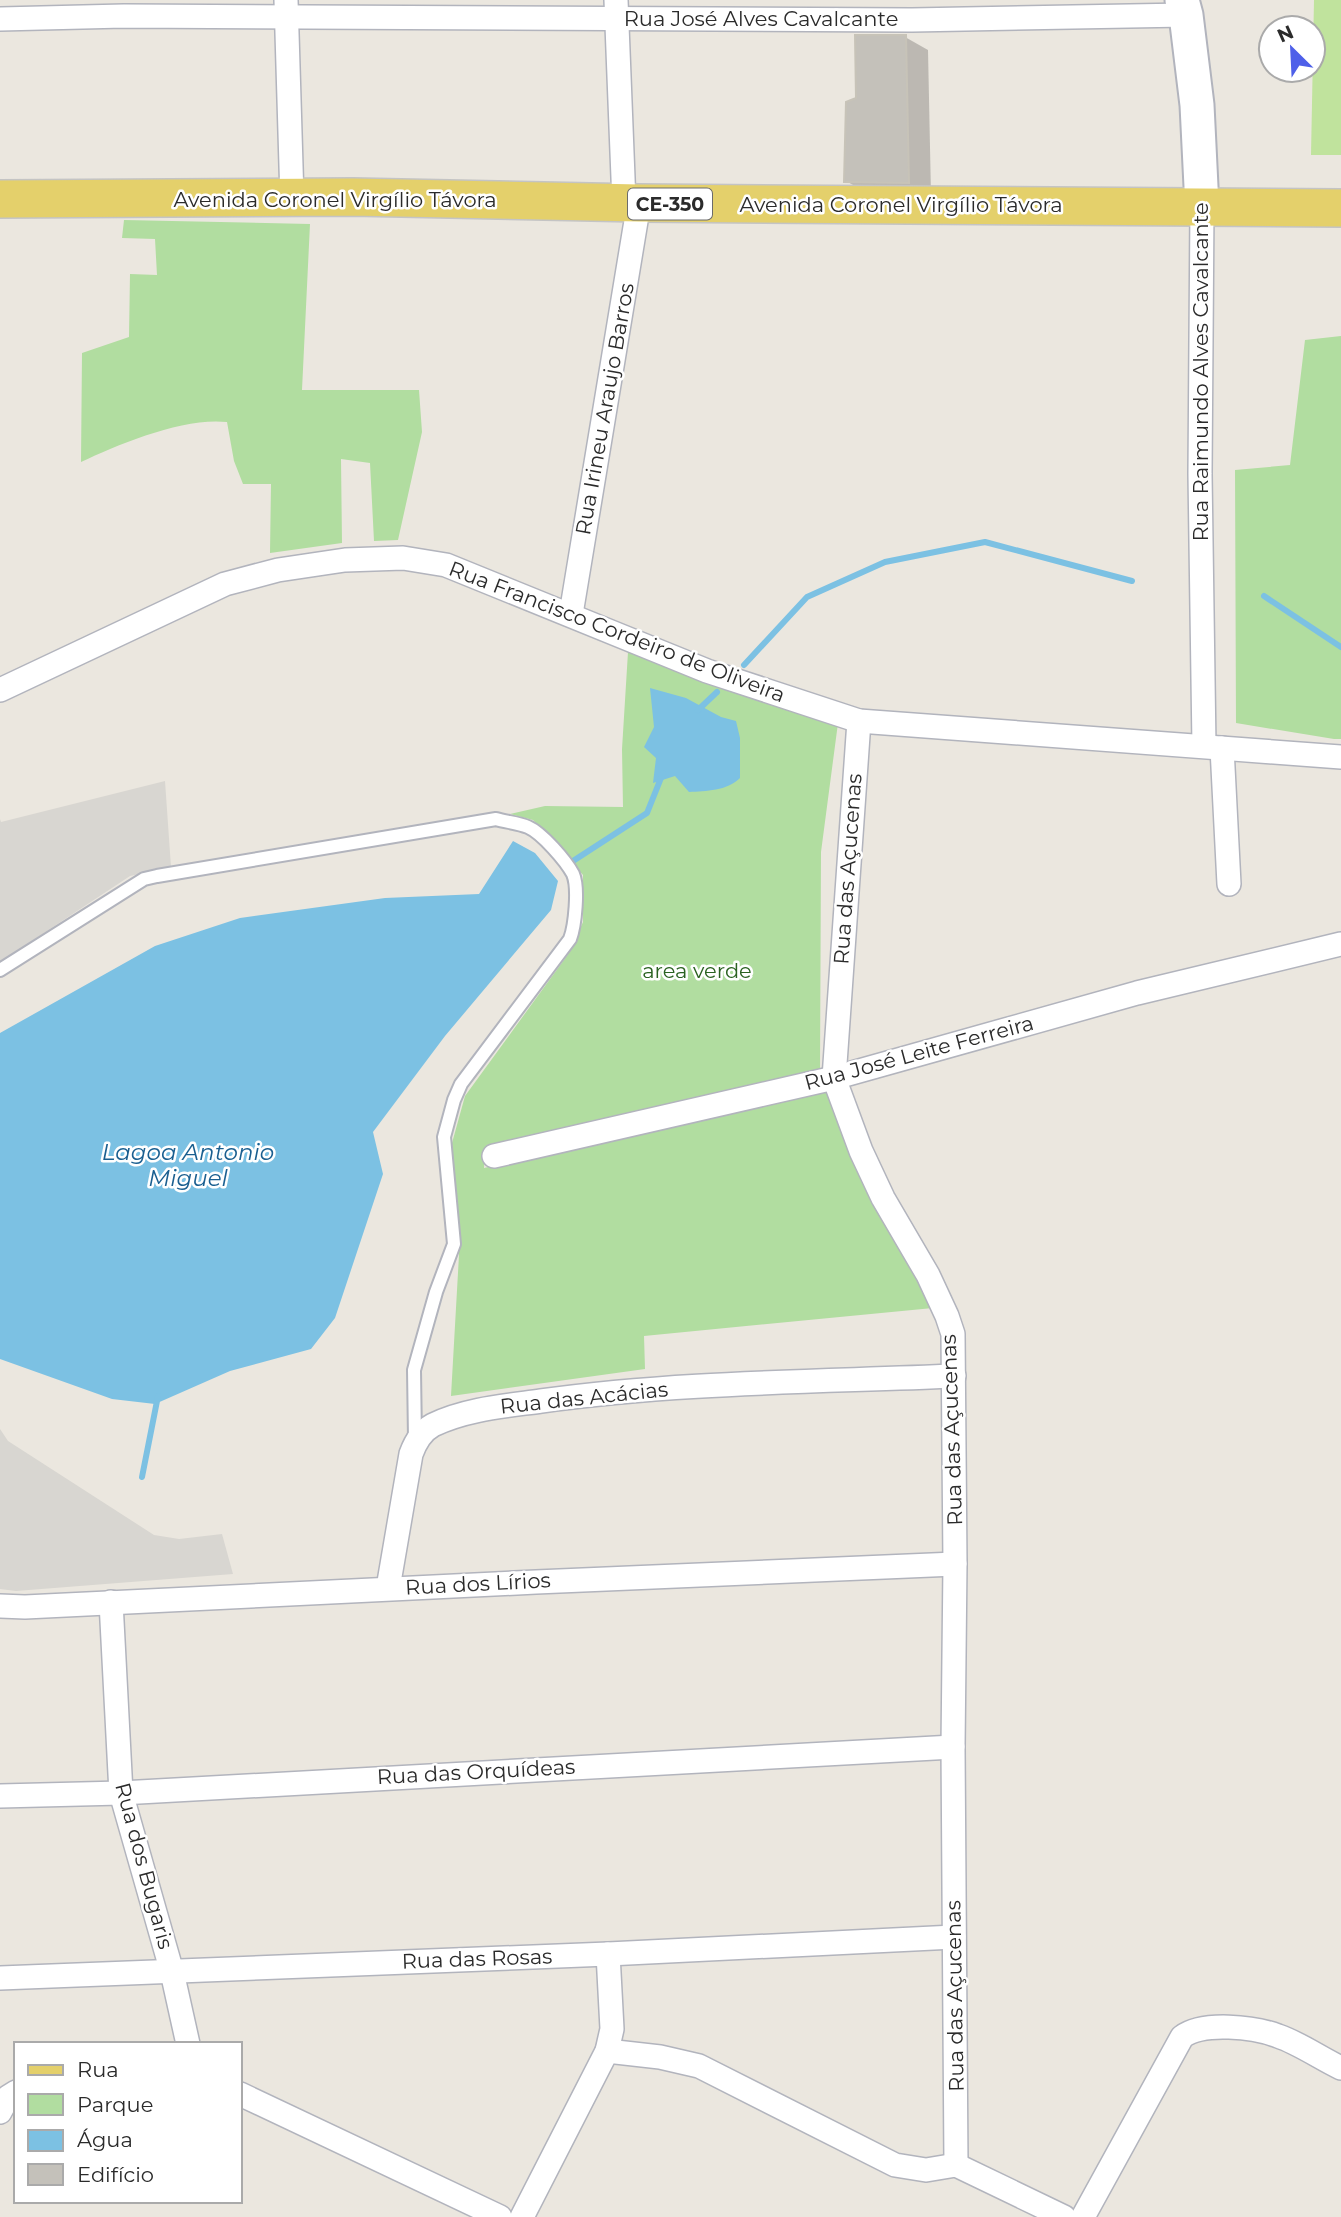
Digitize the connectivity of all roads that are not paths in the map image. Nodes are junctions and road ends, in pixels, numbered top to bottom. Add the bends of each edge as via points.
1 (1184, 8) edge
2 (286, 9) edge
3 (617, 9) edge
4 (0, 19) edge
5 (0, 199) edge
6 (292, 199) junction
7 (632, 203) junction
8 (1202, 207) junction
9 (1341, 208) edge
10 (571, 614) junction
11 (0, 690) edge
12 (859, 722) junction
13 (1213, 747) junction
14 (1341, 757) edge
15 (1230, 884) dead end
16 (1341, 944) edge
17 (0, 970) edge
18 (834, 1078) junction
19 (494, 1156) dead end
20 (954, 1376) junction
21 (415, 1444) junction
22 (956, 1564) junction
23 (388, 1588) junction
24 (111, 1602) junction
25 (0, 1606) edge
26 (953, 1747) junction
27 (121, 1793) junction
28 (0, 1796) edge
29 (954, 1937) junction
30 (608, 1954) junction
31 (172, 1972) junction
32 (0, 1978) edge
33 (188, 2042) edge
34 (607, 2051) junction
35 (1341, 2068) edge
36 (242, 2095) edge
37 (956, 2165) junction
38 (500, 2217) edge
39 (522, 2217) edge
40 (1064, 2217) edge
41 (1083, 2217) edge

1 - 3 street, Rua José Alves Cavalcante via 912,20
1 - 8 street, Rua Raimundo Alves Cavalcante via 1197,105
2 - 3 street, Rua José Alves Cavalcante
2 - 4 street, Rua José Alves Cavalcante
2 - 6 street
3 - 7 street, Rua Irineu Araujo Barros
5 - 6 main road, Avenida Coronel Virgílio Távora / CE-350
6 - 7 main road, Avenida Coronel Virgílio Távora / CE-350
7 - 8 main road, Avenida Coronel Virgílio Távora / CE-350
7 - 10 street, Rua Irineu Araujo Barros
8 - 9 main road, Avenida Coronel Virgílio Távora / CE-350
8 - 13 street, Rua Raimundo Alves Cavalcante via 1200,474
10 - 11 street, Rua Francisco Cordeiro de Oliveira via 446,565 403,558 345,560 225,584
10 - 12 street, Rua Francisco Cordeiro de Oliveira via 707,671
12 - 13 street, Rua Francisco Cordeiro de Oliveira
12 - 18 street, Rua das Açucenas
13 - 14 street, Rua Francisco Cordeiro de Oliveira
13 - 15 street, Rua Raimundo Alves Cavalcante
16 - 18 street, Rua José Leite Ferreira via 1137,993
17 - 21 lane via 144,879 157,876 496,820 529,827 552,847 575,884 570,939 461,1084 444,1137 454,1244 414,1370
18 - 19 street, Rua José Leite Ferreira
18 - 20 street, Rua das Açucenas via 883,1198 947,1316 953,1334
20 - 21 street, Rua das Acácias via 612,1391 452,1417 430,1427
20 - 22 street, Rua das Açucenas
21 - 23 street
22 - 23 street, Rua dos Lírios
22 - 26 street, Rua das Açucenas
23 - 24 street, Rua dos Lírios
24 - 25 street, Rua dos Lírios
24 - 27 street, Rua dos Bugaris
26 - 27 street, Rua das Orquídeas
26 - 29 street, Rua das Açucenas
27 - 28 street, Rua das Orquídeas
27 - 31 street, Rua dos Bugaris
29 - 30 street, Rua das Rosas
29 - 37 street, Rua das Açucenas
30 - 31 street, Rua das Rosas
30 - 34 street via 612,2029
31 - 32 street, Rua das Rosas
31 - 33 street, Rua dos Bugaris
34 - 37 street via 699,2066 895,2165 926,2170
34 - 39 street
35 - 41 street via 1258,2030 1200,2028 1182,2037
36 - 38 street
37 - 40 street

